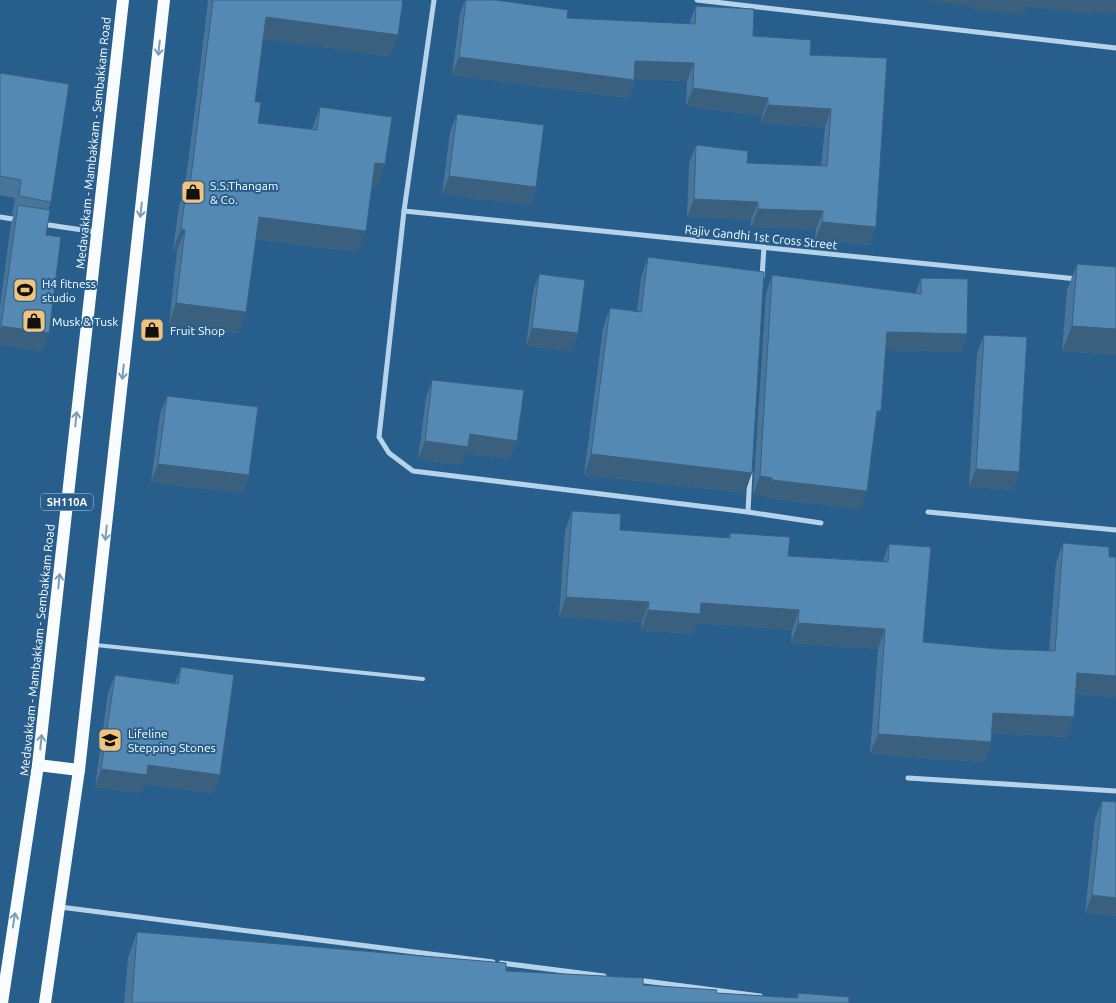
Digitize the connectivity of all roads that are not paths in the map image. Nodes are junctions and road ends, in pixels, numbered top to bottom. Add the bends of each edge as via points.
1 (123, 0) edge
2 (164, 0) edge
3 (434, 0) edge
4 (697, 0) edge
5 (1116, 48) edge
6 (404, 211) junction
7 (0, 217) edge
8 (22, 221) edge
9 (31, 222) edge
10 (97, 232) junction
11 (764, 247) junction
12 (1087, 280) edge
13 (762, 286) edge
14 (751, 463) edge
15 (748, 512) junction
16 (928, 512) dead end
17 (822, 523) dead end
18 (1116, 530) edge
19 (93, 644) junction
20 (424, 678) dead end
21 (38, 764) junction
22 (79, 770) junction
23 (908, 778) dead end
24 (1116, 791) edge
25 (59, 907) junction
26 (5, 950) edge
27 (609, 977) edge
28 (628, 979) edge
29 (766, 997) edge
30 (2, 1003) edge
31 (45, 1003) edge

1 - 10 main road, Medavakkam - Mambakkam - Sembakkam Road / SH110A
2 -> 19 main road, SH110A
3 - 6 street
4 - 5 street
6 - 11 street, Rajiv Gandhi 1st Cross Street
6 - 15 street via 380,437 389,453 413,471
7 - 8 street
9 - 10 street
21 -> 10 main road, Medavakkam - Mambakkam - Sembakkam Road / SH110A
11 - 12 street, Rajiv Gandhi 1st Cross Street
11 - 13 street
14 - 15 street
15 - 17 street
16 - 18 street
19 - 20 lane
19 - 22 main road, SH110A
21 - 22 main road
26 -> 21 main road, Medavakkam - Mambakkam - Sembakkam Road / SH110A
22 - 25 main road, SH110A
23 - 24 street
25 - 27 street
25 - 31 main road, SH110A
26 - 30 main road, Medavakkam - Mambakkam - Sembakkam Road / SH110A
28 - 29 street

